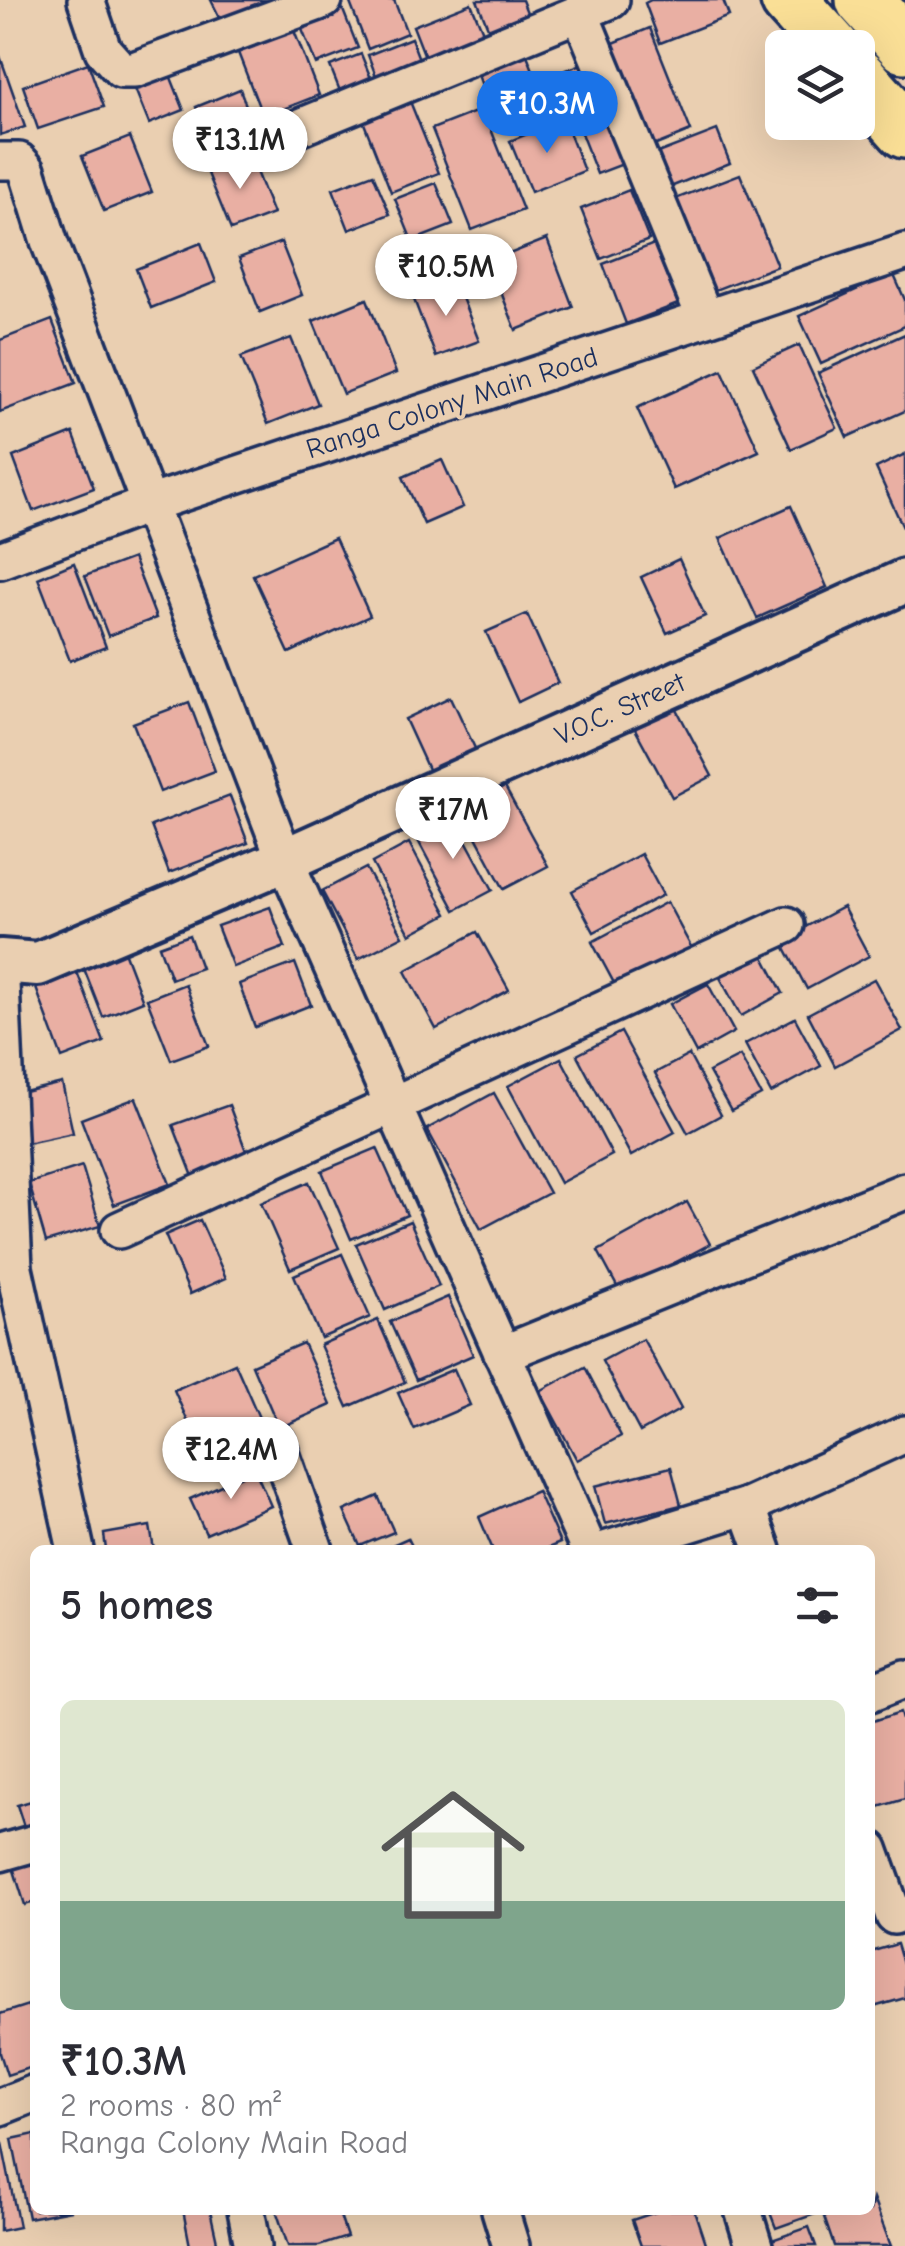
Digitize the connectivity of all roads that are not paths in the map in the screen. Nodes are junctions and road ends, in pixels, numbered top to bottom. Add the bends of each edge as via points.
1 (86, 0) edge
2 (324, 0) edge
3 (789, 0) edge
4 (864, 0) edge
5 (596, 7) edge
6 (816, 30) edge
7 (905, 45) edge
8 (875, 96) edge
9 (905, 130) edge
10 (249, 148) dead end
11 (0, 161) edge
12 (905, 252) edge
13 (705, 318) junction
14 (152, 504) junction
15 (0, 560) edge
16 (905, 581) edge
17 (285, 860) junction
18 (786, 925) dead end
19 (0, 961) edge
20 (392, 1105) junction
21 (905, 1191) edge
22 (118, 1230) dead end
23 (502, 1354) junction
24 (905, 1434) edge
25 (277, 1442) dead end
26 (747, 1506) junction
27 (75, 1545) edge
28 (313, 1545) edge
29 (586, 1545) edge
30 (620, 1545) edge
31 (761, 1545) edge
32 (905, 1678) edge
33 (875, 1691) edge
34 (30, 1844) edge
35 (0, 1853) edge
36 (875, 1866) edge
37 (890, 1917) edge
38 (30, 2095) edge
39 (0, 2106) edge
40 (247, 2215) edge
41 (502, 2215) edge
42 (745, 2215) edge
43 (253, 2246) edge
44 (511, 2246) edge
45 (754, 2246) edge

1 - 2 street via 104,50 121,70 134,70
3 - 6 main road
4 - 7 main road
5 - 10 street
5 - 13 street
8 - 9 main road
11 - 14 street via 19,162 27,170
12 - 13 street, Ranga Colony Main Road
13 - 14 street, Ranga Colony Main Road
14 - 15 street, Ranga Colony Main Road
14 - 17 street
16 - 17 street, V.O.C. Street
17 - 19 street, V.O.C. Street via 38,964
17 - 20 street
18 - 20 street
19 - 27 street via 14,1268
20 - 22 street
20 - 23 street
21 - 23 street
23 - 29 street
24 - 26 street
25 - 28 street
26 - 30 street
26 - 31 street
32 - 33 street
34 - 35 street
36 - 37 street
38 - 39 street
40 - 43 street
41 - 44 street
42 - 45 street

